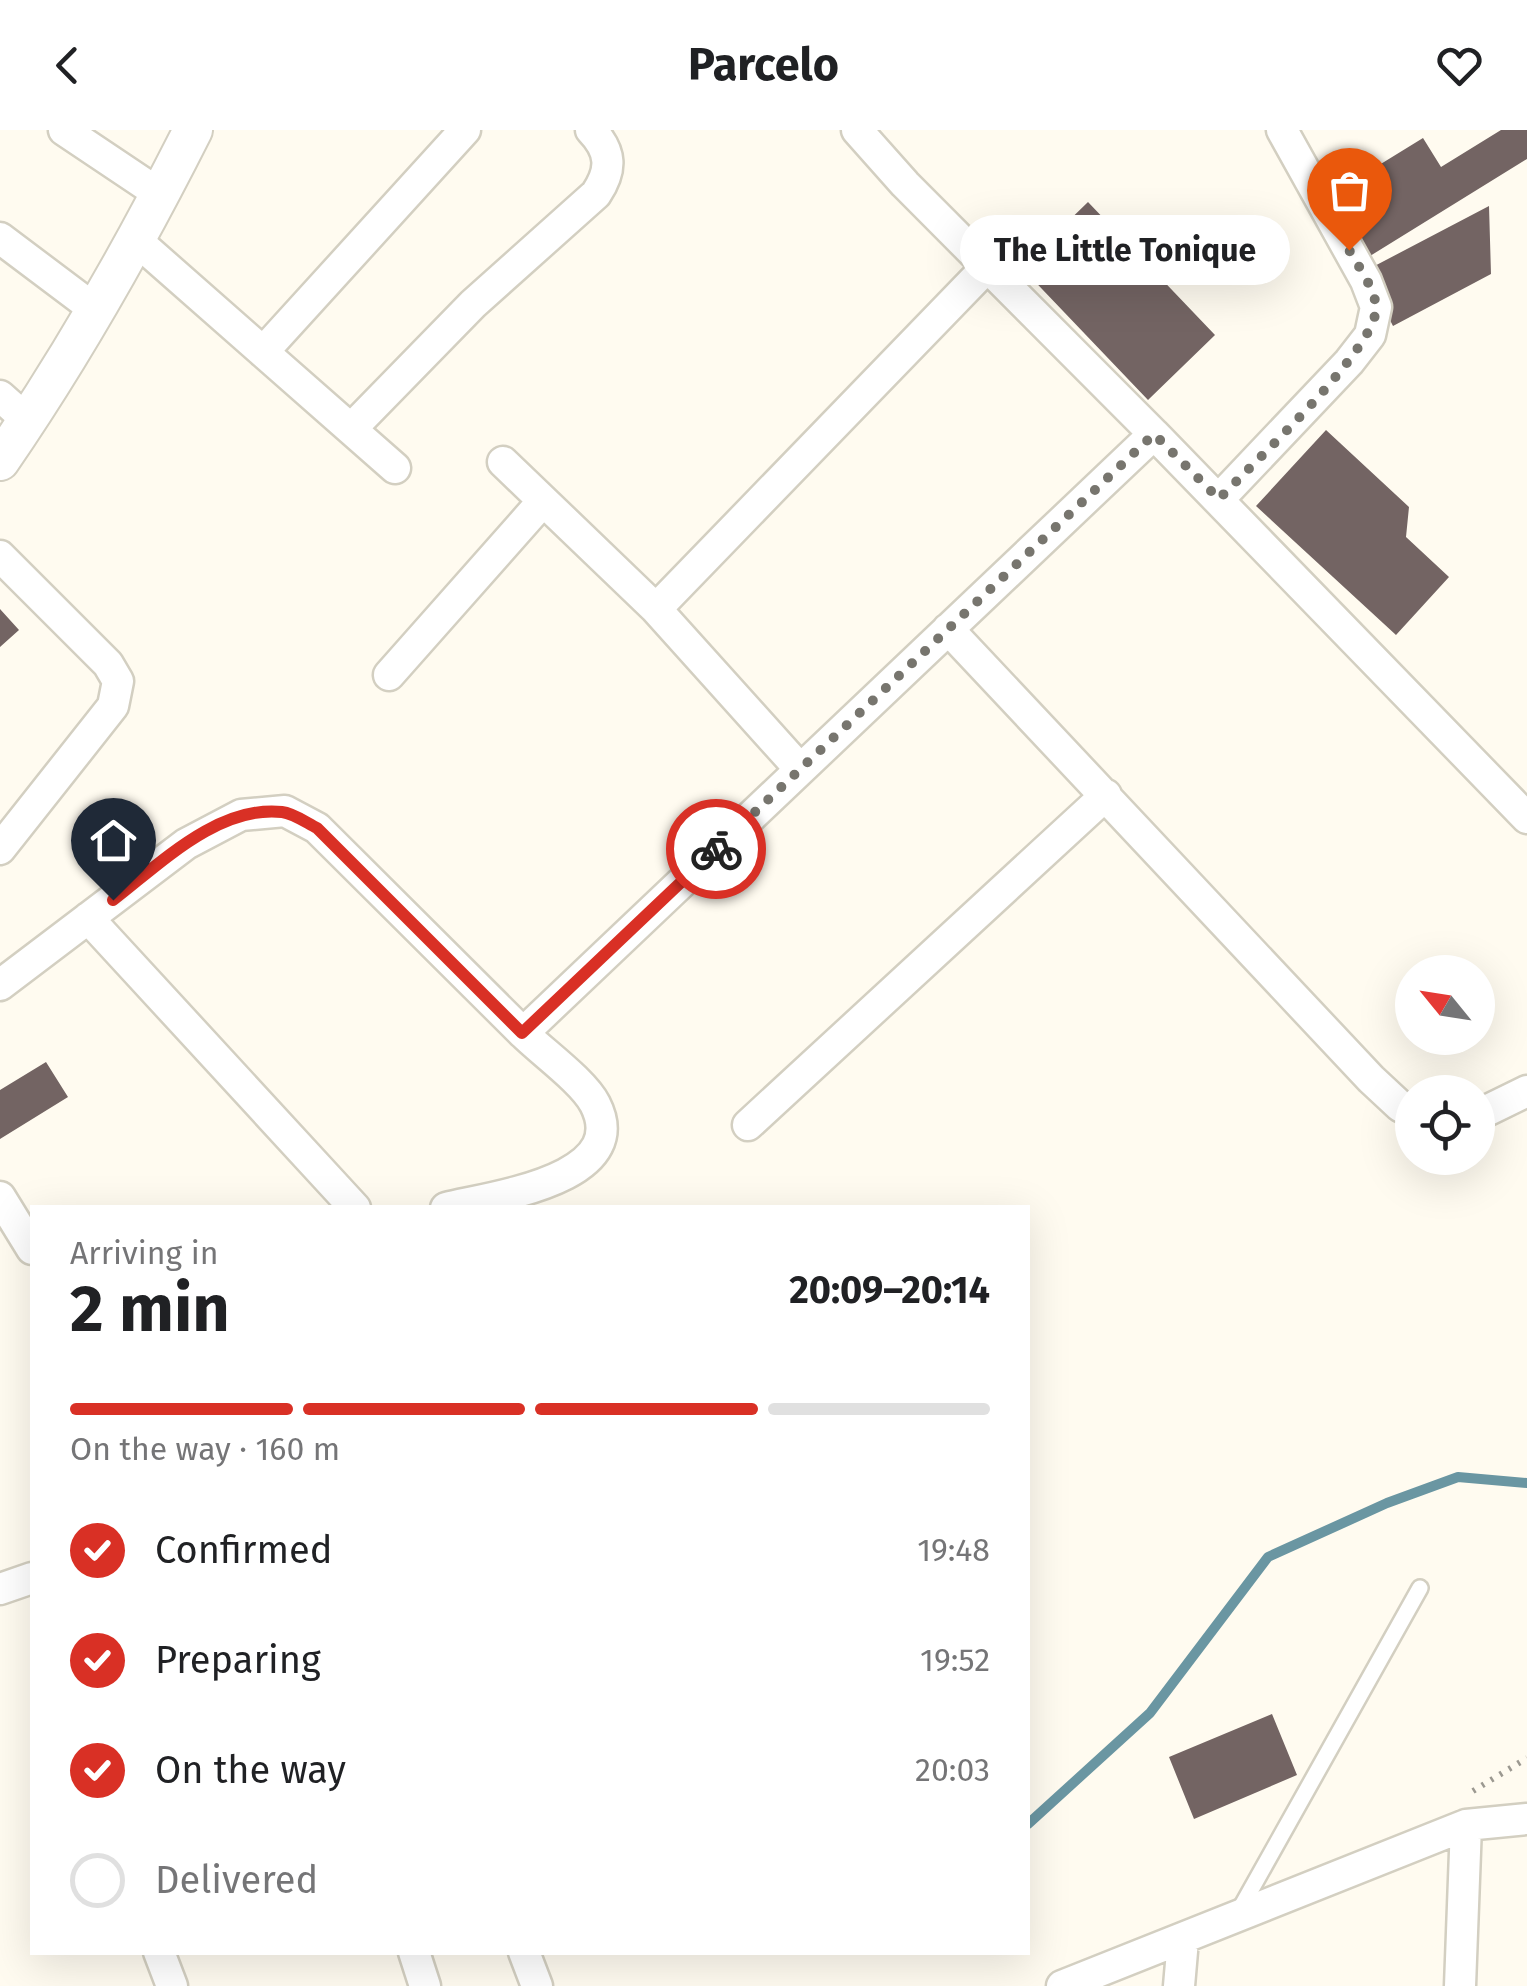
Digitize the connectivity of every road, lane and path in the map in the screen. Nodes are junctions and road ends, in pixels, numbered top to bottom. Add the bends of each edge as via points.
1 (64, 130) edge
2 (193, 130) edge
3 (465, 130) edge
4 (592, 130) edge
5 (857, 130) edge
6 (1282, 130) edge
7 (160, 195) junction
8 (0, 238) edge
9 (137, 241) junction
10 (987, 267) junction
11 (97, 311) junction
12 (263, 352) junction
13 (14, 409) edge
14 (351, 429) junction
15 (1154, 434) junction
16 (0, 462) edge
17 (503, 462) dead end
18 (394, 468) dead end
19 (1219, 499) junction
20 (544, 501) junction
21 (0, 556) edge
22 (656, 609) junction
23 (948, 629) junction
24 (389, 675) dead end
25 (800, 769) junction
26 (1106, 794) junction
27 (1527, 818) edge
28 (0, 848) edge
29 (88, 918) junction
30 (0, 985) edge
31 (522, 1033) junction
32 (1527, 1091) edge
33 (1395, 1101) edge
34 (1495, 1107) edge
35 (748, 1125) dead end
36 (0, 1198) edge
37 (352, 1205) edge
38 (458, 1205) edge
39 (30, 1246) edge
40 (30, 1579) edge
41 (1420, 1588) dead end
42 (0, 1589) edge
43 (1527, 1819) edge
44 (1466, 1826) junction
45 (1234, 1919) junction
46 (1183, 1940) junction
47 (160, 1955) edge
48 (415, 1955) edge
49 (525, 1955) edge
50 (172, 1986) edge
51 (426, 1986) edge
52 (536, 1986) edge
53 (1062, 1986) edge
54 (1179, 1986) edge
55 (1460, 1986) edge

1 - 7 street
2 - 7 street
3 - 12 street
4 - 14 street via 608,152 608,176 596,194 473,304
5 - 10 street
6 - 19 street via 1376,307 1370,334 1349,362
7 - 9 street
8 - 11 street
9 - 11 street
9 - 12 street
10 - 15 street
10 - 22 street
11 - 13 street
12 - 14 street
13 - 16 street
14 - 18 street
15 - 19 street
15 - 23 street
17 - 20 street
19 - 27 street
20 - 22 street
20 - 24 street
21 - 28 street via 118,681 112,706
22 - 25 street
23 - 25 street
23 - 26 street
25 - 31 street
26 - 33 street
26 - 35 street
29 - 30 street
29 - 31 street via 186,844 241,815 285,812 317,828
29 - 37 street
31 - 38 street via 593,1100 602,1122 596,1147 564,1179
32 - 34 street
36 - 39 street
40 - 42 street
41 - 45 lane
43 - 44 street
44 - 45 street
44 - 55 street
45 - 46 street
46 - 53 street
46 - 54 street
47 - 50 street
48 - 51 street
49 - 52 street

